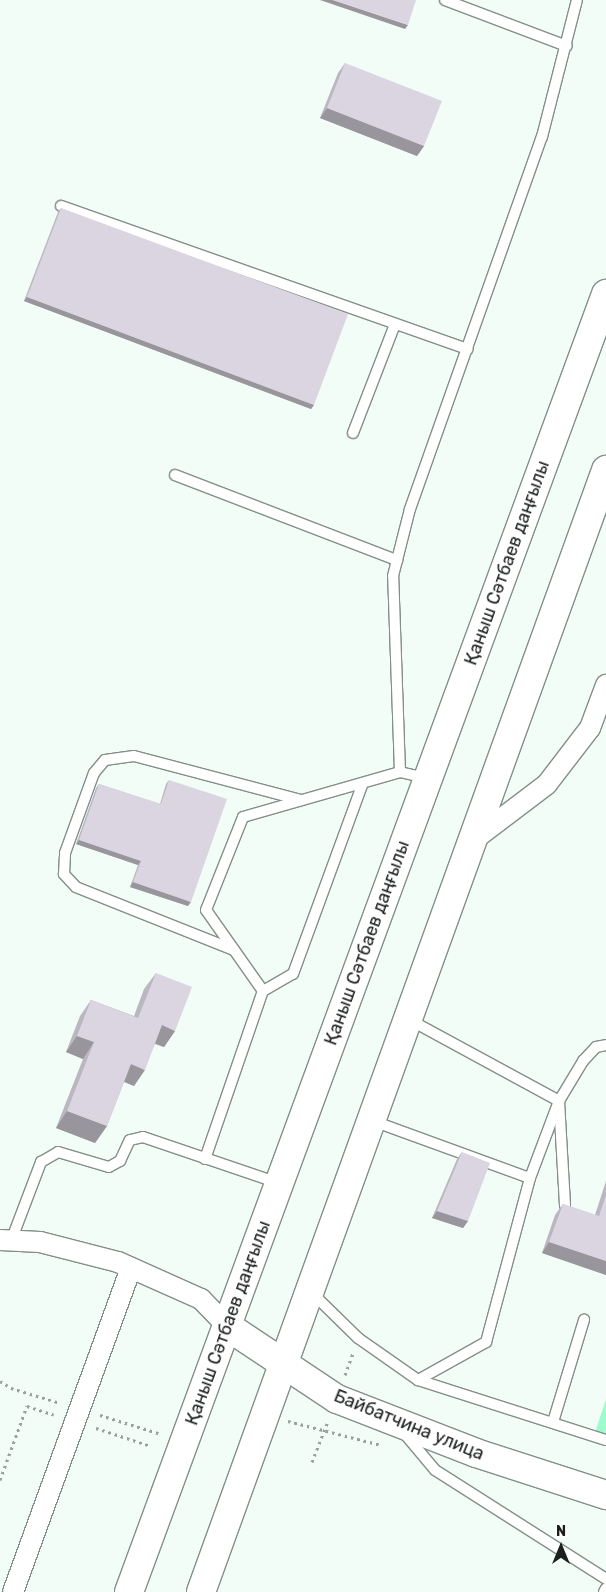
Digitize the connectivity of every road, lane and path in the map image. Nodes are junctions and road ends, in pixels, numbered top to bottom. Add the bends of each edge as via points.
1 (445, 0) edge
2 (577, 0) edge
3 (567, 46) junction
4 (61, 206) edge
5 (606, 294) edge
6 (395, 324) junction
7 (468, 350) junction
8 (354, 434) dead end
9 (606, 470) edge
10 (174, 475) dead end
11 (397, 560) junction
12 (606, 685) edge
13 (400, 772) junction
14 (427, 779) junction
15 (363, 783) junction
16 (302, 801) junction
17 (472, 841) junction
18 (234, 951) junction
19 (263, 991) junction
20 (410, 1020) junction
21 (606, 1045) edge
22 (559, 1101) junction
23 (372, 1121) junction
24 (204, 1159) junction
25 (530, 1178) junction
26 (279, 1183) junction
27 (565, 1206) edge
28 (5, 1240) edge
29 (130, 1268) junction
30 (310, 1292) junction
31 (584, 1320) dead end
32 (227, 1326) junction
33 (284, 1366) junction
34 (418, 1380) junction
35 (396, 1422) junction
36 (553, 1422) junction
37 (324, 1431) dead end
38 (606, 1440) edge
39 (312, 1462) dead end
40 (606, 1495) edge
41 (606, 1580) edge
42 (606, 1588) edge
43 (13, 1592) edge
44 (129, 1592) edge
45 (201, 1592) edge
46 (604, 1592) edge

1 - 3 lane
2 - 3 lane
3 - 7 lane via 542,137
4 - 6 lane
5 - 14 main road, Қаныш Сәтбаев даңғылы
6 - 7 lane
6 - 8 lane
7 - 11 lane via 410,509
9 - 17 main road
10 - 11 lane
11 - 13 lane via 393,576
12 - 17 street via 590,728 547,784
13 - 14 lane
13 - 15 lane
14 - 26 main road, Қаныш Сәтбаев даңғылы
15 - 16 lane
15 - 19 lane via 293,974
16 - 18 lane via 243,817 206,910
16 - 18 lane via 134,756 105,760 94,773 65,853 64,874 76,886
17 - 20 main road
18 - 19 lane
19 - 24 lane
20 - 22 lane
20 - 23 main road
21 - 22 lane via 596,1047 583,1061
22 - 25 lane
22 - 27 lane
23 - 25 lane
23 - 30 main road
24 - 26 lane
24 - 28 lane via 142,1137 130,1140 120,1161 109,1167 58,1152 41,1162
25 - 34 lane via 486,1342
26 - 32 main road, Қаныш Сәтбаев даңғылы
28 - 29 street via 40,1242
29 - 32 street via 201,1299
29 - 43 street
30 - 33 main road
30 - 34 lane via 358,1338
31 - 36 lane
32 - 33 main road, Байбатчина улица
32 - 44 main road, Қаныш Сәтбаев даңғылы
33 - 35 main road, Байбатчина улица via 337,1399
33 - 45 main road
34 - 36 lane
35 - 40 main road, Байбатчина улица via 476,1453
35 - 41 lane via 435,1470
36 - 38 lane
37 - 39 path
42 - 46 lane

